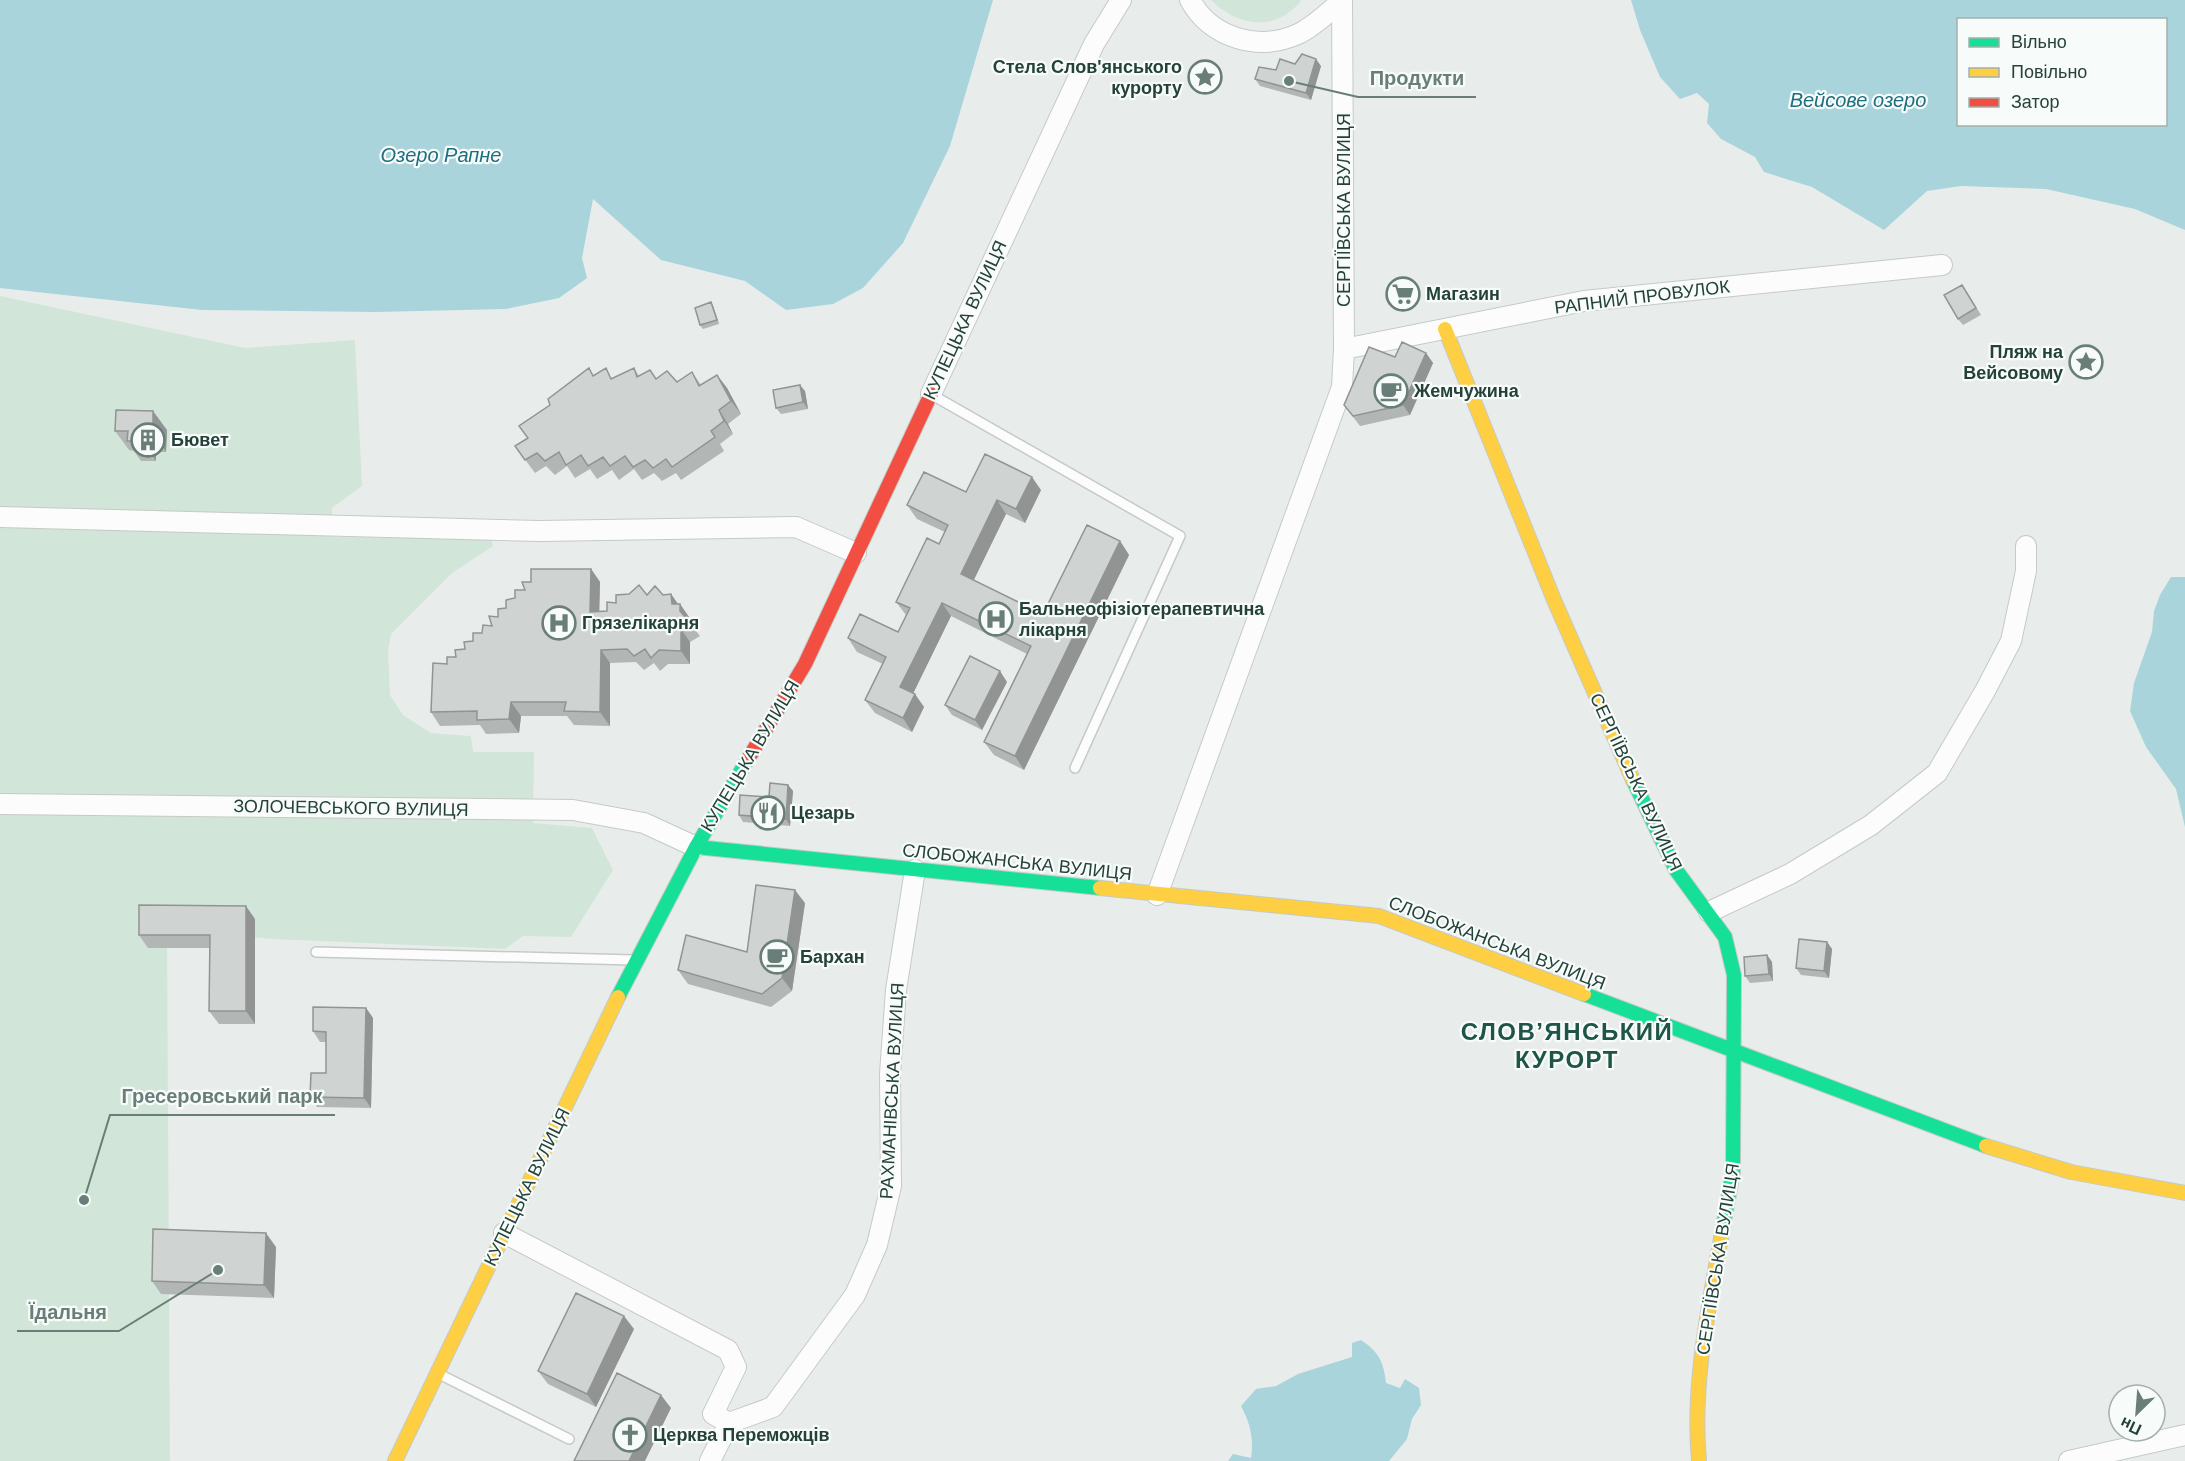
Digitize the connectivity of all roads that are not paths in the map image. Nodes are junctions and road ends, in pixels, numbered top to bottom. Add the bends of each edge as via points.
1 (1121, 0) edge
2 (1190, 0) edge
3 (1342, 0) edge
4 (1942, 265) dead end
5 (1445, 329) junction
6 (1344, 349) junction
7 (931, 394) junction
8 (0, 517) edge
9 (2026, 546) dead end
10 (856, 553) junction
11 (1075, 768) dead end
12 (0, 804) edge
13 (696, 847) junction
14 (915, 870) junction
15 (1157, 895) junction
16 (1708, 912) junction
17 (316, 952) dead end
18 (636, 960) junction
19 (1735, 1052) junction
20 (2185, 1193) edge
21 (504, 1233) junction
22 (437, 1373) junction
23 (729, 1423) junction
24 (2185, 1435) edge
25 (569, 1439) dead end
26 (395, 1461) edge
27 (710, 1461) edge
28 (1699, 1461) edge
29 (2069, 1461) edge

1 - 7 street, КУПЕЦЬКА ВУЛИЦЯ via 1094,44
2 - 3 street via 1217,30 1244,41 1272,42 1300,34
3 - 6 street, СЕРГІЇВСЬКА ВУЛИЦЯ
4 - 5 street, РАПНИЙ ПРОВУЛОК via 1584,301
5 - 6 street, РАПНИЙ ПРОВУЛОК
5 - 16 street, СЕРГІЇВСЬКА ВУЛИЦЯ via 1554,600 1631,777 1676,870
6 - 15 street, СЕРГІЇВСЬКА ВУЛИЦЯ via 1342,387
7 - 10 street, КУПЕЦЬКА ВУЛИЦЯ
7 - 11 lane via 1180,536
8 - 10 street via 540,531 796,527
9 - 16 street via 2025,579 2011,640 1937,773 1871,825 1790,874
10 - 13 street, КУПЕЦЬКА ВУЛИЦЯ via 805,664
12 - 13 street, ЗОЛОЧЕВСЬКОГО ВУЛИЦЯ via 573,810 644,824
13 - 14 street, СЛОБОЖАНСЬКА ВУЛИЦЯ
13 - 18 street, КУПЕЦЬКА ВУЛИЦЯ
14 - 15 street, СЛОБОЖАНСЬКА ВУЛИЦЯ
14 - 23 street, РАХМАНІВСЬКА ВУЛИЦЯ via 896,990 890,1074 891,1186 877,1245 855,1295 773,1407
15 - 19 street, СЛОБОЖАНСЬКА ВУЛИЦЯ via 1379,916
16 - 19 street, СЕРГІЇВСЬКА ВУЛИЦЯ via 1725,937 1734,975
17 - 18 lane
18 - 21 street, КУПЕЦЬКА ВУЛИЦЯ
19 - 20 street, СЛОБОЖАНСЬКА ВУЛИЦЯ via 2012,1156 2071,1172
19 - 28 street, СЕРГІЇВСЬКА ВУЛИЦЯ via 1733,1172 1704,1333
21 - 22 street, КУПЕЦЬКА ВУЛИЦЯ
21 - 23 street via 728,1350 736,1367 713,1414
22 - 25 lane
22 - 26 street, КУПЕЦЬКА ВУЛИЦЯ
23 - 27 street
24 - 29 street

